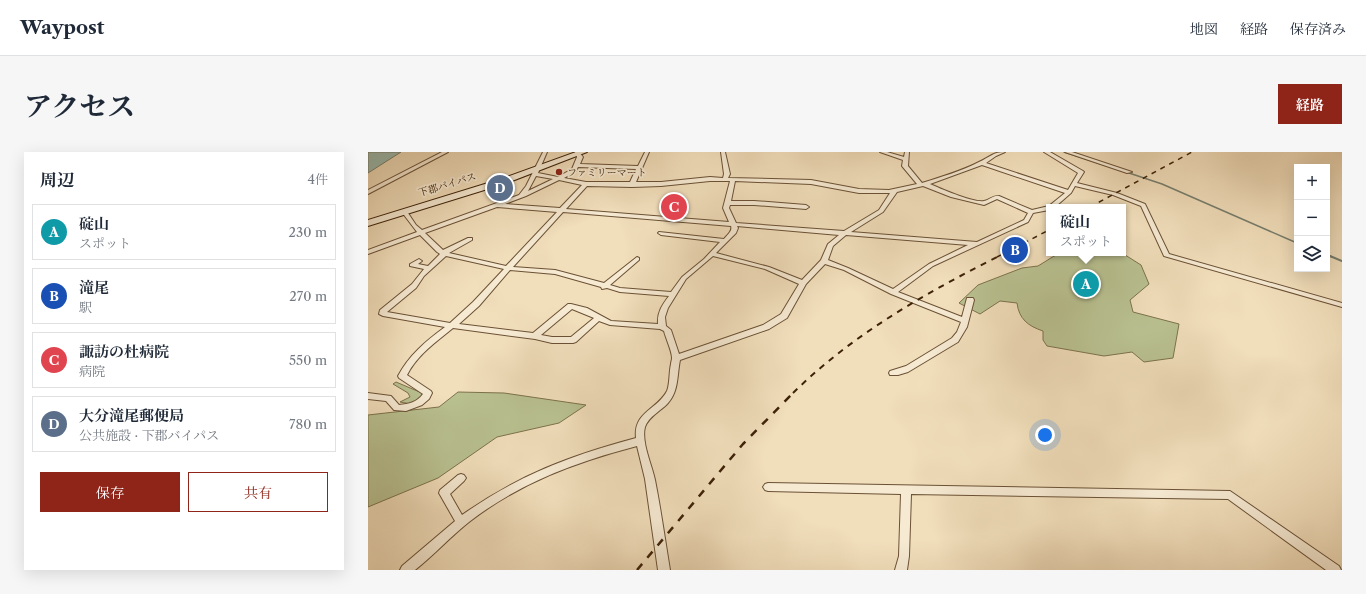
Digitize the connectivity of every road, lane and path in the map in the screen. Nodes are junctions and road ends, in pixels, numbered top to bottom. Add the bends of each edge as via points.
1 (446, 152) edge
2 (545, 152) edge
3 (579, 152) edge
4 (647, 152) edge
5 (723, 152) edge
6 (882, 152) edge
7 (907, 152) edge
8 (1003, 152) edge
9 (1046, 152) edge
10 (1066, 152) edge
11 (906, 159) junction
12 (982, 163) junction
13 (576, 166) junction
14 (639, 168) junction
15 (537, 170) junction
16 (1129, 172) dead end
17 (557, 179) junction
18 (729, 180) junction
19 (586, 184) junction
20 (1075, 184) junction
21 (632, 185) junction
22 (923, 185) junction
23 (368, 192) edge
24 (894, 192) junction
25 (1069, 192) junction
26 (523, 195) junction
27 (727, 203) junction
28 (1055, 204) edge
29 (497, 205) junction
30 (806, 207) dead end
31 (1046, 209) edge
32 (562, 210) junction
33 (404, 211) junction
34 (1031, 212) junction
35 (368, 222) edge
36 (733, 224) junction
37 (422, 233) junction
38 (661, 233) dead end
39 (846, 233) junction
40 (470, 239) dead end
41 (725, 241) junction
42 (976, 244) junction
43 (368, 252) edge
44 (444, 254) junction
45 (712, 254) junction
46 (637, 259) dead end
47 (420, 261) dead end
48 (824, 261) junction
49 (429, 268) junction
50 (508, 268) junction
51 (803, 283) junction
52 (604, 287) junction
53 (893, 292) junction
54 (673, 294) junction
55 (970, 300) dead end
56 (1342, 305) edge
57 (599, 317) junction
58 (964, 321) junction
59 (453, 325) junction
60 (662, 327) junction
61 (535, 336) junction
62 (676, 358) junction
63 (893, 373) dead end
64 (368, 396) edge
65 (640, 442) junction
66 (461, 478) dead end
67 (768, 487) dead end
68 (906, 489) junction
69 (461, 522) junction
70 (406, 570) edge
71 (664, 570) edge
72 (901, 570) edge
73 (1335, 570) edge

1 - 23 street
2 - 15 street
3 - 13 street via 580,157
3 - 15 street
4 - 14 street
5 - 18 street
6 - 11 street
7 - 11 street
8 - 12 street
9 - 20 street via 1081,172
10 - 16 street
11 - 22 street via 905,166
12 - 22 street
12 - 25 street
13 - 14 street
13 - 17 street via 570,173
14 - 21 street
15 - 17 street
15 - 26 street
15 - 33 street
15 - 35 street, 下郡バイパス
17 - 19 street
17 - 26 street
18 - 21 street via 695,179
18 - 24 street via 811,182 858,191
18 - 27 street
19 - 21 street
19 - 32 street
20 - 25 street
20 - 56 street via 1115,194 1143,205 1166,255
22 - 24 street
22 - 34 street via 949,195 984,203 997,197
24 - 39 street via 881,211
25 - 28 street
26 - 29 street
27 - 30 street
27 - 36 street via 727,213
29 - 32 street
29 - 37 street
31 - 34 street
32 - 36 street
32 - 50 street
33 - 35 street
33 - 37 street
34 - 42 street via 1024,222
36 - 39 street
36 - 41 street via 734,232
37 - 43 street
37 - 44 street
38 - 41 street
39 - 42 street
39 - 48 street via 830,246
40 - 44 street
41 - 45 street
42 - 53 street via 931,265
44 - 49 street
44 - 50 street
45 - 51 street via 767,268
45 - 54 street via 684,278
46 - 52 street
47 - 49 street via 410,267
48 - 51 street
48 - 53 street
49 - 59 street via 414,286 383,314
50 - 52 street via 555,272
50 - 59 street via 485,296
51 - 62 street via 784,316 766,327
52 - 54 street
53 - 58 street
54 - 60 street via 661,317
55 - 58 street
57 - 60 street via 610,323
57 - 61 street via 573,340 552,340
57 - 61 street via 571,306
58 - 63 street via 955,340 908,370
59 - 61 street
59 - 64 street via 415,356 402,376 428,392 419,403 406,409 397,408 388,398
60 - 62 street via 667,330
62 - 65 street via 670,395 641,425
65 - 69 street via 594,453 556,466 508,489
65 - 71 street via 650,479
66 - 69 street via 444,493
67 - 68 street
68 - 72 street via 904,556
68 - 73 street via 1230,495
69 - 70 street

